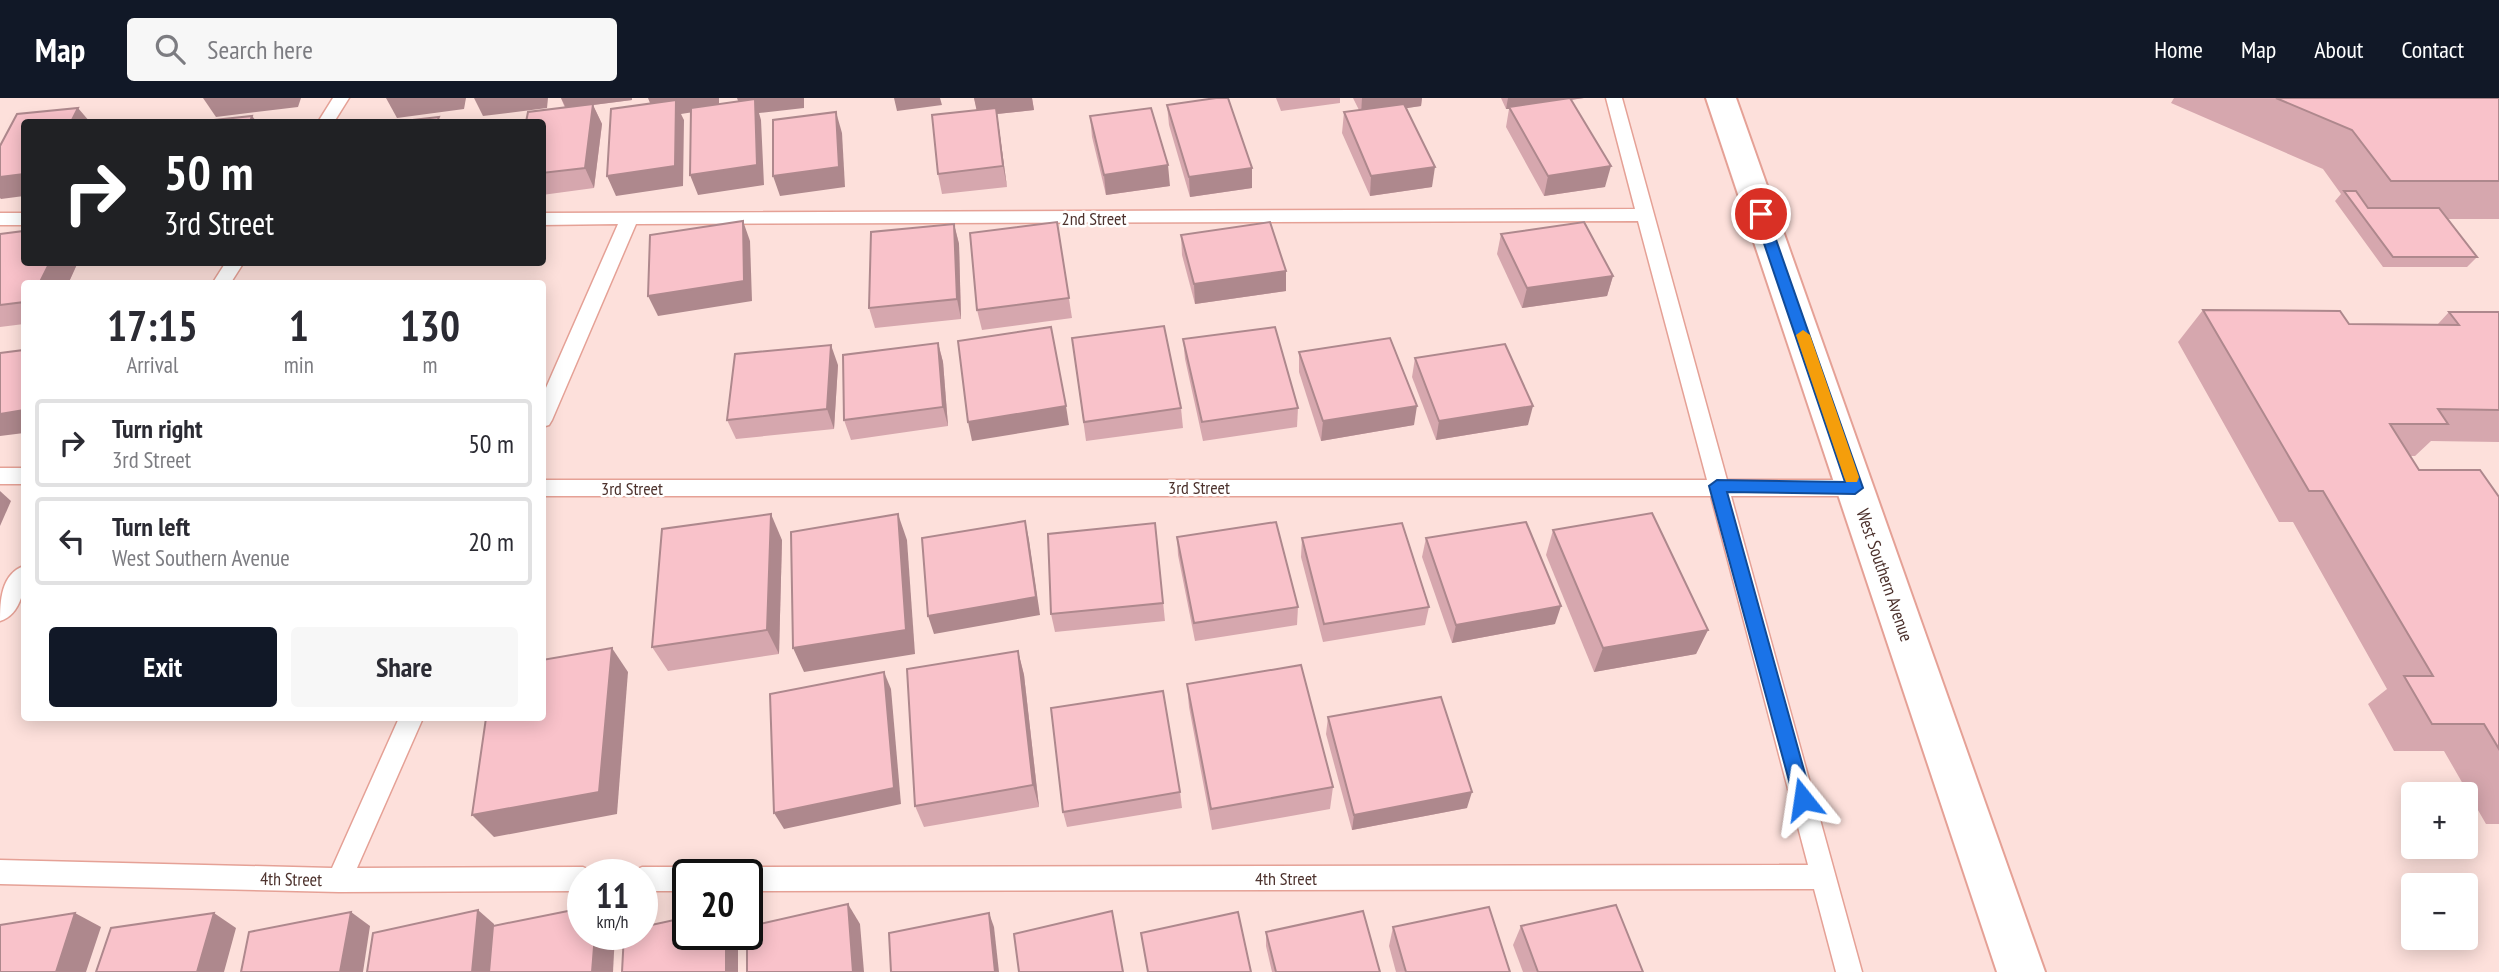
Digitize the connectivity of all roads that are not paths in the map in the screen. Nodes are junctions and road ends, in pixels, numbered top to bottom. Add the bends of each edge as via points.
1 (341, 98) edge
2 (1614, 98) edge
3 (1721, 98) edge
4 (328, 119) edge
5 (1646, 215) junction
6 (0, 219) edge
7 (21, 219) edge
8 (546, 219) edge
9 (629, 220) junction
10 (546, 411) edge
11 (0, 476) edge
12 (21, 476) edge
13 (1717, 486) junction
14 (546, 488) edge
15 (1855, 488) junction
16 (21, 580) edge
17 (0, 612) edge
18 (410, 721) edge
19 (0, 872) edge
20 (1825, 877) junction
21 (567, 879) edge
22 (763, 879) edge
23 (340, 880) junction
24 (1849, 972) edge
25 (2021, 972) edge

1 - 4 lane
2 - 5 lane
3 - 15 main road, West Southern Avenue
5 - 9 lane, 2nd Street
5 - 13 lane
6 - 7 lane
8 - 9 lane, 2nd Street
9 - 10 lane
11 - 12 lane
13 - 14 lane, 3rd Street
13 - 15 lane, 3rd Street
13 - 20 lane
15 - 25 main road, West Southern Avenue
16 - 17 lane
18 - 23 lane
19 - 23 lane, 4th Street
20 - 22 lane, 4th Street
20 - 24 lane
21 - 23 lane, 4th Street

